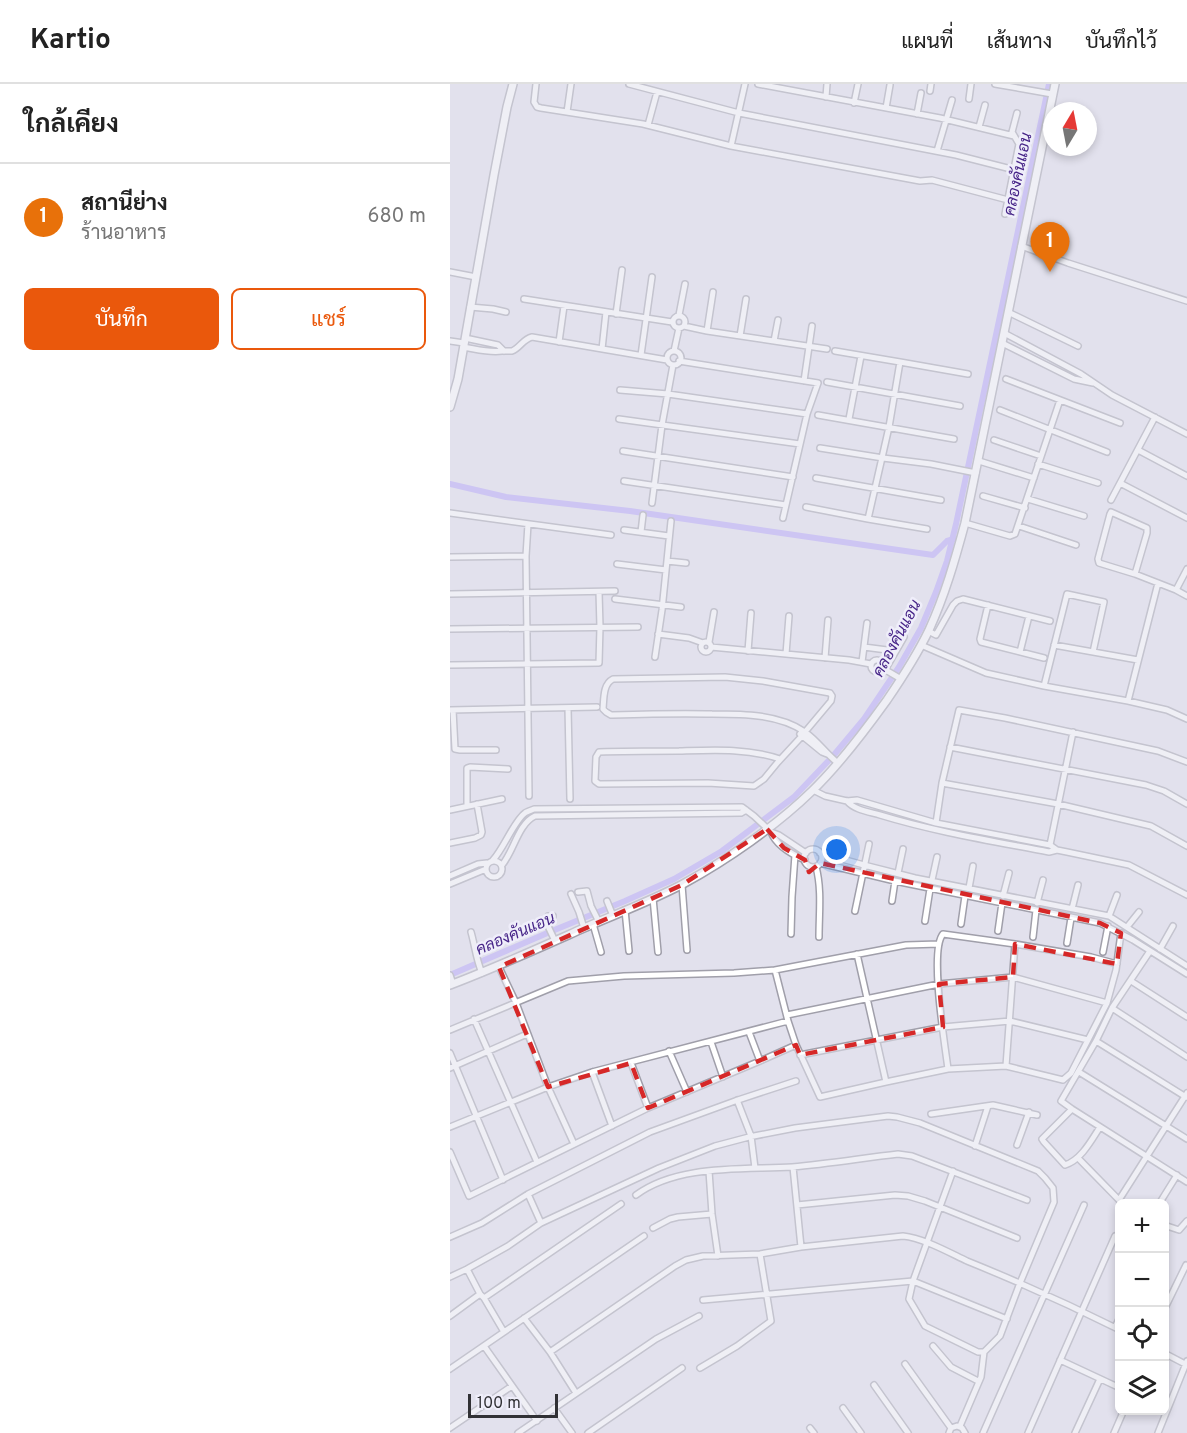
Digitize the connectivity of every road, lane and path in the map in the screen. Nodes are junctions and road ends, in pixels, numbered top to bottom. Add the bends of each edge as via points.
1 (513, 84) edge
2 (536, 84) edge
3 (570, 84) edge
4 (629, 84) edge
5 (745, 84) edge
6 (758, 84) edge
7 (795, 84) edge
8 (827, 84) edge
9 (858, 84) edge
10 (971, 84) edge
11 (995, 84) edge
12 (1055, 84) edge
13 (890, 85) edge
14 (793, 91) junction
15 (657, 92) junction
16 (921, 93) dead end
17 (1051, 94) junction
18 (825, 97) junction
19 (969, 99) dead end
20 (952, 100) dead end
21 (854, 103) junction
22 (985, 105) dead end
23 (886, 108) junction
24 (567, 112) junction
25 (739, 113) junction
26 (1017, 113) dead end
27 (917, 114) junction
28 (946, 119) junction
29 (648, 125) junction
30 (979, 127) junction
31 (1014, 136) junction
32 (731, 146) junction
33 (937, 151) junction
34 (1015, 170) junction
35 (1008, 200) junction
36 (1005, 214) dead end
37 (1021, 246) junction
38 (622, 270) dead end
39 (450, 273) edge
40 (476, 277) junction
41 (652, 277) dead end
42 (685, 285) dead end
43 (712, 292) dead end
44 (524, 299) dead end
45 (746, 299) dead end
46 (1187, 301) edge
47 (564, 306) junction
48 (470, 307) junction
49 (506, 312) dead end
50 (606, 312) junction
51 (1008, 312) junction
52 (616, 314) junction
53 (679, 315) junction
54 (646, 318) junction
55 (778, 320) dead end
56 (672, 322) junction
57 (812, 326) dead end
58 (681, 327) junction
59 (707, 331) junction
60 (1004, 333) junction
61 (740, 336) junction
62 (450, 340) edge
63 (774, 341) junction
64 (559, 342) junction
65 (464, 343) junction
66 (1002, 343) junction
67 (809, 346) junction
68 (1078, 346) dead end
69 (602, 349) junction
70 (827, 349) dead end
71 (674, 351) junction
72 (835, 351) dead end
73 (641, 355) junction
74 (861, 356) junction
75 (667, 360) junction
76 (680, 361) junction
77 (900, 362) junction
78 (673, 365) junction
79 (968, 374) dead end
80 (1006, 379) dead end
81 (804, 381) junction
82 (827, 382) dead end
83 (1094, 383) junction
84 (856, 386) junction
85 (452, 389) edge
86 (620, 390) dead end
87 (668, 394) junction
88 (895, 394) junction
89 (1060, 400) junction
90 (450, 406) edge
91 (960, 406) dead end
92 (1000, 410) dead end
93 (807, 414) junction
94 (818, 415) dead end
95 (1155, 417) junction
96 (619, 419) dead end
97 (849, 419) junction
98 (1120, 423) dead end
99 (662, 425) junction
100 (889, 427) junction
101 (1050, 430) junction
102 (1187, 434) edge
103 (954, 439) dead end
104 (994, 440) dead end
105 (800, 444) junction
106 (820, 448) dead end
107 (1138, 450) junction
108 (623, 451) dead end
109 (1107, 452) dead end
110 (1041, 456) junction
111 (658, 457) junction
112 (883, 458) junction
113 (979, 461) junction
114 (1038, 464) junction
115 (974, 473) junction
116 (1187, 476) edge
117 (793, 477) junction
118 (816, 478) dead end
119 (1035, 478) junction
120 (624, 482) dead end
121 (1098, 483) dead end
122 (1120, 483) junction
123 (654, 485) junction
124 (876, 488) junction
125 (983, 496) dead end
126 (1028, 498) junction
127 (940, 500) dead end
128 (1111, 500) dead end
129 (652, 503) dead end
130 (786, 505) junction
131 (806, 507) dead end
132 (1025, 508) junction
133 (450, 513) edge
134 (644, 515) dead end
135 (1084, 516) dead end
136 (783, 518) dead end
137 (1187, 518) edge
138 (868, 519) junction
139 (671, 521) dead end
140 (965, 523) junction
141 (528, 524) junction
142 (1019, 526) junction
143 (927, 529) dead end
144 (624, 530) dead end
145 (641, 532) junction
146 (611, 535) dead end
147 (669, 536) junction
148 (1076, 545) dead end
149 (526, 556) junction
150 (450, 557) edge
151 (667, 561) junction
152 (686, 563) dead end
153 (617, 564) dead end
154 (1187, 569) edge
155 (666, 570) junction
156 (1135, 574) junction
157 (1158, 583) junction
158 (1176, 590) junction
159 (615, 591) dead end
160 (527, 592) junction
161 (599, 592) junction
162 (450, 594) edge
163 (1187, 596) edge
164 (615, 599) dead end
165 (663, 605) junction
166 (988, 605) junction
167 (681, 607) dead end
168 (714, 612) dead end
169 (751, 613) dead end
170 (789, 616) dead end
171 (1029, 616) junction
172 (828, 620) dead end
173 (1050, 621) dead end
174 (867, 623) dead end
175 (600, 627) junction
176 (638, 627) dead end
177 (528, 628) junction
178 (450, 629) edge
179 (928, 631) junction
180 (658, 634) junction
181 (936, 635) junction
182 (904, 637) dead end
183 (708, 644) junction
184 (921, 645) junction
185 (1054, 645) junction
186 (864, 647) junction
187 (929, 649) junction
188 (887, 650) dead end
189 (748, 651) junction
190 (1020, 652) junction
191 (1093, 652) junction
192 (786, 654) junction
193 (655, 657) dead end
194 (825, 658) junction
195 (1044, 658) dead end
196 (1138, 660) junction
197 (862, 662) junction
198 (528, 664) junction
199 (450, 665) edge
200 (885, 670) junction
201 (900, 678) junction
202 (1044, 686) junction
203 (1128, 700) junction
204 (597, 707) dead end
205 (568, 708) junction
206 (529, 709) junction
207 (451, 710) edge
208 (1187, 719) edge
209 (1072, 732) junction
210 (804, 734) junction
211 (950, 747) junction
212 (496, 750) dead end
213 (780, 759) junction
214 (836, 761) junction
215 (1187, 762) edge
216 (1065, 768) junction
217 (508, 769) dead end
218 (942, 783) junction
219 (813, 790) junction
220 (529, 796) dead end
221 (502, 799) dead end
222 (570, 800) dead end
223 (847, 801) junction
224 (477, 804) junction
225 (1058, 804) junction
226 (1187, 804) edge
227 (467, 806) junction
228 (450, 810) edge
229 (746, 810) junction
230 (908, 816) junction
231 (907, 823) junction
232 (936, 823) junction
233 (767, 829) junction
234 (982, 836) junction
235 (450, 843) edge
236 (869, 844) dead end
237 (1050, 845) junction
238 (1187, 846) edge
239 (903, 849) dead end
240 (1057, 850) junction
241 (820, 853) junction
242 (795, 855) junction
243 (805, 856) junction
244 (937, 857) dead end
245 (494, 860) junction
246 (502, 865) junction
247 (818, 865) junction
248 (864, 865) junction
249 (487, 866) junction
250 (973, 866) dead end
251 (898, 873) junction
252 (1009, 873) dead end
253 (862, 874) junction
254 (450, 876) edge
255 (915, 878) junction
256 (932, 880) junction
257 (1043, 880) dead end
258 (895, 881) junction
259 (450, 884) edge
260 (682, 885) junction
261 (914, 885) junction
262 (1078, 885) dead end
263 (969, 888) junction
264 (930, 889) junction
265 (988, 893) junction
266 (1116, 895) dead end
267 (1187, 895) edge
268 (965, 896) junction
269 (1003, 896) junction
270 (653, 898) junction
271 (987, 900) junction
272 (607, 901) dead end
273 (892, 901) dead end
274 (1002, 903) junction
275 (1037, 903) junction
276 (1072, 909) junction
277 (625, 910) junction
278 (1036, 910) junction
279 (855, 911) dead end
280 (1139, 912) dead end
281 (612, 913) junction
282 (553, 916) dead end
283 (1109, 916) junction
284 (1071, 918) junction
285 (596, 921) junction
286 (925, 921) dead end
287 (961, 924) dead end
288 (583, 925) junction
289 (1108, 926) junction
290 (1173, 926) dead end
291 (1127, 927) junction
292 (998, 931) dead end
293 (471, 932) dead end
294 (1121, 933) junction
295 (791, 934) dead end
296 (1137, 934) junction
297 (819, 937) dead end
298 (1033, 937) dead end
299 (554, 939) junction
300 (1133, 940) junction
301 (1067, 943) dead end
302 (939, 944) junction
303 (1015, 944) junction
304 (1160, 949) junction
305 (687, 950) dead end
306 (630, 951) dead end
307 (658, 951) dead end
308 (1150, 951) junction
309 (601, 952) dead end
310 (1102, 952) dead end
311 (857, 954) junction
312 (1117, 964) junction
313 (1187, 965) edge
314 (499, 967) junction
315 (775, 970) junction
316 (481, 971) junction
317 (1187, 975) edge
318 (1013, 977) junction
319 (451, 981) edge
320 (1131, 981) junction
321 (939, 984) junction
322 (866, 998) junction
323 (516, 1003) junction
324 (1107, 1003) junction
325 (1112, 1008) junction
326 (1187, 1017) edge
327 (787, 1018) junction
328 (474, 1019) junction
329 (1010, 1022) junction
330 (943, 1027) junction
331 (450, 1030) edge
332 (749, 1032) junction
333 (527, 1034) junction
334 (1088, 1040) junction
335 (877, 1041) junction
336 (1096, 1041) junction
337 (711, 1042) junction
338 (796, 1045) junction
339 (488, 1051) junction
340 (669, 1051) junction
341 (450, 1053) edge
342 (800, 1055) junction
343 (1187, 1057) edge
344 (760, 1061) junction
345 (632, 1063) junction
346 (453, 1066) edge
347 (1006, 1066) junction
348 (948, 1069) junction
349 (592, 1072) junction
350 (1079, 1072) junction
351 (723, 1077) junction
352 (796, 1081) dead end
353 (886, 1082) junction
354 (548, 1086) junction
355 (687, 1092) junction
356 (1186, 1096) edge
357 (737, 1100) junction
358 (510, 1102) junction
359 (988, 1106) junction
360 (648, 1108) junction
361 (1072, 1109) junction
362 (1029, 1113) junction
363 (931, 1114) dead end
364 (1037, 1115) dead end
365 (476, 1116) junction
366 (450, 1126) edge
367 (612, 1126) junction
368 (1166, 1126) junction
369 (1100, 1127) junction
370 (751, 1136) junction
371 (1187, 1139) edge
372 (574, 1144) junction
373 (1017, 1145) dead end
374 (975, 1146) junction
375 (450, 1152) edge
376 (1147, 1156) junction
377 (1078, 1158) junction
378 (537, 1162) junction
379 (794, 1167) junction
380 (755, 1168) junction
381 (709, 1171) junction
382 (953, 1171) junction
383 (1177, 1175) junction
384 (503, 1180) junction
385 (1187, 1182) edge
386 (528, 1194) junction
387 (636, 1195) dead end
388 (1118, 1199) edge
389 (1123, 1199) edge
390 (1162, 1199) edge
391 (1027, 1200) dead end
392 (621, 1204) dead end
393 (797, 1205) junction
394 (1084, 1205) dead end
395 (940, 1207) junction
396 (712, 1214) junction
397 (1187, 1221) edge
398 (542, 1223) junction
399 (1169, 1227) edge
400 (653, 1228) dead end
401 (1185, 1228) edge
402 (644, 1236) dead end
403 (1114, 1236) dead end
404 (450, 1237) edge
405 (1017, 1238) dead end
406 (928, 1244) junction
407 (801, 1247) junction
408 (760, 1254) junction
409 (718, 1256) junction
410 (1186, 1265) edge
411 (467, 1269) junction
412 (450, 1277) edge
413 (913, 1281) junction
414 (1020, 1283) junction
415 (766, 1295) junction
416 (1045, 1295) junction
417 (482, 1296) junction
418 (703, 1300) dead end
419 (1165, 1307) edge
420 (1081, 1312) junction
421 (450, 1316) edge
422 (699, 1316) dead end
423 (524, 1318) junction
424 (1006, 1319) junction
425 (1115, 1327) edge
426 (504, 1332) junction
427 (484, 1346) junction
428 (933, 1346) dead end
429 (550, 1352) junction
430 (984, 1352) junction
431 (1169, 1355) edge
432 (1060, 1360) junction
433 (1186, 1363) edge
434 (905, 1364) dead end
435 (682, 1368) dead end
436 (700, 1368) dead end
437 (450, 1369) edge
438 (1100, 1379) junction
439 (978, 1381) junction
440 (874, 1385) dead end
441 (512, 1386) junction
442 (1115, 1386) edge
443 (576, 1393) junction
444 (554, 1408) junction
445 (843, 1408) dead end
446 (1122, 1415) edge
447 (537, 1421) junction
448 (960, 1426) junction
449 (450, 1428) edge
450 (950, 1431) edge
451 (518, 1433) edge
452 (573, 1433) edge
453 (588, 1433) edge
454 (861, 1433) edge
455 (908, 1433) edge
456 (965, 1433) edge
457 (983, 1433) edge
458 (1028, 1433) edge
459 (1075, 1433) edge
460 (1114, 1433) edge
461 (1158, 1433) edge

1 - 40 street
2 - 24 street via 537,106
3 - 24 street
4 - 15 street
5 - 25 street
6 - 14 street
7 - 14 street
8 - 18 street
9 - 21 street
10 - 19 street
11 - 17 street
12 - 17 street
13 - 23 street
14 - 18 street
15 - 25 street
15 - 29 street
16 - 27 street
17 - 37 street
18 - 21 street
20 - 28 street
21 - 23 street
22 - 30 street
23 - 27 street
24 - 29 street
25 - 32 street
25 - 33 street
26 - 31 street via 1012,128
27 - 28 street
28 - 30 street
28 - 33 street
29 - 32 street
30 - 31 street
31 - 34 street via 1019,144
32 - 35 street via 932,180
33 - 34 street
34 - 35 street
35 - 36 street
37 - 46 street
37 - 51 street
38 - 52 street
39 - 40 street
40 - 48 street
41 - 54 street
42 - 53 street
43 - 59 street
44 - 47 street
45 - 61 street
47 - 50 street
47 - 64 street
48 - 49 street
48 - 65 street
50 - 52 street
50 - 69 street
51 - 60 street
51 - 68 street
52 - 54 street
53 - 56 street
53 - 58 street via 685,320
54 - 56 street
54 - 73 street
55 - 63 street
56 - 58 street
57 - 67 street
58 - 59 street
58 - 71 street
59 - 61 street
60 - 66 street
60 - 83 street
61 - 63 street
62 - 65 street
63 - 67 street
64 - 65 street via 528,337 513,350 497,352
64 - 69 street
65 - 85 street
66 - 83 street via 1074,379
66 - 113 street
67 - 70 street
67 - 81 street
69 - 73 street
71 - 75 street
71 - 76 street
72 - 74 street
73 - 75 street
74 - 77 street
74 - 84 street
75 - 78 street
76 - 78 street
76 - 81 street
77 - 79 street
77 - 88 street
78 - 87 street
80 - 89 street
81 - 93 street via 818,383
82 - 84 street
83 - 95 street
84 - 88 street
84 - 97 street
85 - 90 street
86 - 87 street
87 - 93 street
87 - 99 street
88 - 91 street
88 - 100 street
89 - 98 street
89 - 101 street
92 - 101 street
93 - 105 street
94 - 97 street
95 - 102 street
95 - 107 street
96 - 99 street
97 - 100 street
99 - 105 street
99 - 111 street
100 - 103 street
100 - 112 street
101 - 109 street
101 - 110 street
104 - 110 street
105 - 117 street
106 - 112 street
107 - 116 street
107 - 122 street
108 - 111 street
110 - 114 street
111 - 117 street
111 - 123 street
112 - 115 street
112 - 124 street
113 - 115 street
113 - 119 street
114 - 119 street
114 - 121 street
115 - 140 street
117 - 130 street
118 - 124 street
119 - 126 street
120 - 123 street
122 - 128 street
122 - 137 street
123 - 129 street
123 - 130 street
124 - 127 street
124 - 138 street
125 - 132 street
126 - 132 street
126 - 135 street
130 - 136 street
131 - 138 street
132 - 142 street
133 - 141 street
134 - 145 street
138 - 143 street
139 - 147 street
140 - 142 street via 1010,536
140 - 179 street via 944,595
141 - 146 street
141 - 149 street
142 - 148 street
144 - 145 street
145 - 147 street
147 - 151 street
149 - 150 street
149 - 160 street
151 - 152 street
151 - 155 street
153 - 155 street
154 - 158 street
155 - 165 street
156 - 156 street via 1146,528 1111,512 1098,561
156 - 157 street
157 - 158 street
157 - 196 street
158 - 163 street
159 - 161 street
160 - 161 street
160 - 162 street
160 - 177 street
161 - 175 street
164 - 165 street
165 - 167 street
165 - 180 street
166 - 171 street
166 - 181 street via 957,601
166 - 190 street via 980,641
168 - 183 street
169 - 189 street
170 - 192 street
171 - 173 street
171 - 190 street
172 - 194 street
174 - 186 street
175 - 176 street
175 - 177 street
175 - 198 street via 599,663
177 - 178 street
177 - 198 street
179 - 181 street
179 - 184 street
180 - 183 street
180 - 193 street
181 - 187 street
182 - 200 street
183 - 189 street
184 - 187 street
184 - 201 street
185 - 191 street
185 - 191 street via 1068,594 1104,602
185 - 202 street
186 - 188 street
186 - 197 street
187 - 202 street via 986,673
189 - 192 street
190 - 195 street
191 - 196 street
192 - 194 street
194 - 197 street
196 - 203 street
197 - 200 street via 871,664 876,672
198 - 199 street
198 - 206 street
200 - 201 street
201 - 214 street via 869,725
202 - 203 street
203 - 208 street
204 - 205 street
205 - 206 street
205 - 222 street
206 - 207 street
206 - 220 street
207 - 212 street via 454,749
209 - 211 street via 959,710
209 - 215 street via 1158,751
209 - 216 street
210 - 210 street via 787,723 750,715 611,715 603,709 606,685 613,679 725,677 830,693 831,701
210 - 213 street
210 - 214 street
211 - 216 street
211 - 218 street
213 - 213 street via 754,786 595,781 599,752 740,751
214 - 219 street
216 - 225 street
216 - 226 street via 1155,787
217 - 227 street via 467,768
218 - 225 street
218 - 232 street
219 - 223 street
219 - 233 street
221 - 224 street
223 - 230 street via 856,800
223 - 231 street via 850,806
224 - 227 street
224 - 235 street via 481,835
225 - 237 street
225 - 238 street via 1151,825
227 - 228 street
229 - 233 street
229 - 245 street via 736,806 534,809 520,818
229 - 246 street via 536,816 526,822
230 - 231 street
230 - 232 street
231 - 234 street
232 - 234 street
233 - 242 street
233 - 243 street
233 - 260 street
234 - 237 street
234 - 240 street via 1049,852
236 - 248 street
237 - 240 street
239 - 251 street
240 - 267 street via 1128,865
241 - 243 street via 815,849
241 - 247 street
241 - 248 street
242 - 243 street
242 - 295 street
243 - 247 street via 808,865
244 - 256 street
245 - 246 street
245 - 249 street
246 - 249 street via 496,877 489,875
247 - 253 street
247 - 297 street
248 - 251 street
248 - 253 street
249 - 254 street via 478,864
249 - 259 street
250 - 263 street
251 - 255 street
252 - 269 street
253 - 258 street
253 - 279 street
255 - 256 street
255 - 261 street
256 - 263 street
257 - 275 street
258 - 261 street
258 - 273 street
260 - 270 street
260 - 305 street
261 - 264 street
262 - 276 street
263 - 265 street
264 - 268 street
264 - 286 street
265 - 269 street
265 - 271 street
266 - 283 street
268 - 271 street
268 - 287 street
269 - 275 street
270 - 277 street
270 - 307 street
271 - 274 street
272 - 281 street
274 - 278 street
274 - 292 street
275 - 276 street
276 - 283 street
277 - 281 street
277 - 306 street
278 - 284 street
278 - 298 street
280 - 291 street
281 - 285 street
282 - 299 street via 547,918
283 - 291 street
284 - 289 street
284 - 301 street
285 - 288 street
285 - 288 street via 587,891 574,893
285 - 309 street
288 - 299 street
289 - 294 street
289 - 310 street
290 - 304 street
291 - 296 street
293 - 316 street
294 - 300 street
294 - 312 street
296 - 300 street
296 - 304 street
299 - 314 street
300 - 308 street
302 - 303 street via 943,934
302 - 311 street via 906,945
302 - 321 street
303 - 312 street
303 - 318 street
304 - 313 street
308 - 317 street
308 - 320 street
311 - 315 street
311 - 322 street
312 - 324 street
314 - 316 street
314 - 323 street
315 - 323 street via 567,981
315 - 327 street
316 - 319 street
318 - 321 street
318 - 324 street
318 - 329 street
320 - 325 street
320 - 326 street
321 - 322 street
321 - 330 street
322 - 327 street
322 - 335 street
323 - 328 street
323 - 333 street
324 - 334 street
325 - 336 street
325 - 343 street
327 - 332 street
327 - 338 street
328 - 331 street
328 - 339 street
329 - 330 street
329 - 334 street
329 - 347 street
330 - 335 street
330 - 348 street
332 - 337 street
332 - 344 street
333 - 339 street
333 - 354 street
334 - 347 street via 1065,1080
335 - 342 street
335 - 353 street
336 - 350 street
336 - 356 street
337 - 340 street
337 - 351 street
338 - 342 street
338 - 344 street
339 - 346 street
339 - 358 street
340 - 345 street
340 - 355 street
341 - 346 street
342 - 353 street via 820,1097
344 - 351 street
345 - 349 street
345 - 360 street
346 - 365 street
347 - 348 street
348 - 353 street
349 - 354 street
349 - 367 street
350 - 361 street via 1061,1101
350 - 368 street
351 - 355 street
352 - 357 street
354 - 358 street
354 - 372 street
355 - 360 street
356 - 368 street
357 - 370 street
357 - 386 street via 650,1131
358 - 365 street
358 - 378 street
359 - 362 street
359 - 363 street
359 - 374 street
360 - 367 street
361 - 369 street
361 - 377 street via 1042,1138 1065,1165
362 - 364 street
362 - 373 street
365 - 366 street
365 - 384 street
367 - 372 street
368 - 371 street
368 - 376 street
369 - 376 street
369 - 377 street
370 - 374 street via 888,1116 920,1123
370 - 380 street
370 - 398 street via 659,1168
372 - 378 street
374 - 414 street via 1038,1171 1053,1188 1054,1202
375 - 384 street via 469,1196
376 - 383 street
376 - 389 street
377 - 388 street
378 - 384 street
379 - 380 street
379 - 382 street via 904,1154
379 - 393 street
380 - 381 street
381 - 387 street via 662,1180
381 - 396 street
382 - 391 street
382 - 395 street
383 - 385 street
383 - 390 street
386 - 398 street
386 - 404 street via 482,1223
392 - 417 street
393 - 395 street via 895,1195
393 - 407 street
394 - 416 street
395 - 405 street
395 - 406 street
396 - 400 street via 678,1217
396 - 409 street
397 - 401 street
398 - 411 street
399 - 401 street
402 - 423 street
403 - 420 street
406 - 407 street via 903,1236
406 - 413 street
406 - 414 street
407 - 408 street
408 - 409 street
408 - 415 street
409 - 429 street via 694,1258 675,1266
410 - 419 street
411 - 412 street
411 - 417 street
413 - 415 street
413 - 424 street
413 - 430 street via 909,1299 925,1326
414 - 416 street
414 - 424 street
415 - 418 street
415 - 436 street via 771,1321
416 - 420 street
416 - 457 street
417 - 421 street
417 - 426 street
420 - 425 street
420 - 432 street
422 - 443 street via 656,1339
423 - 426 street
423 - 429 street
424 - 430 street via 1000,1336
426 - 427 street
427 - 437 street
427 - 441 street
428 - 439 street via 951,1367
429 - 443 street
430 - 439 street
431 - 433 street
432 - 438 street
432 - 458 street
433 - 461 street
434 - 450 street
435 - 453 street
438 - 442 street
438 - 459 street
439 - 448 street
440 - 455 street
441 - 447 street
441 - 449 street
443 - 444 street
444 - 447 street
444 - 452 street
445 - 454 street
446 - 460 street
447 - 451 street
448 - 450 street
448 - 456 street

